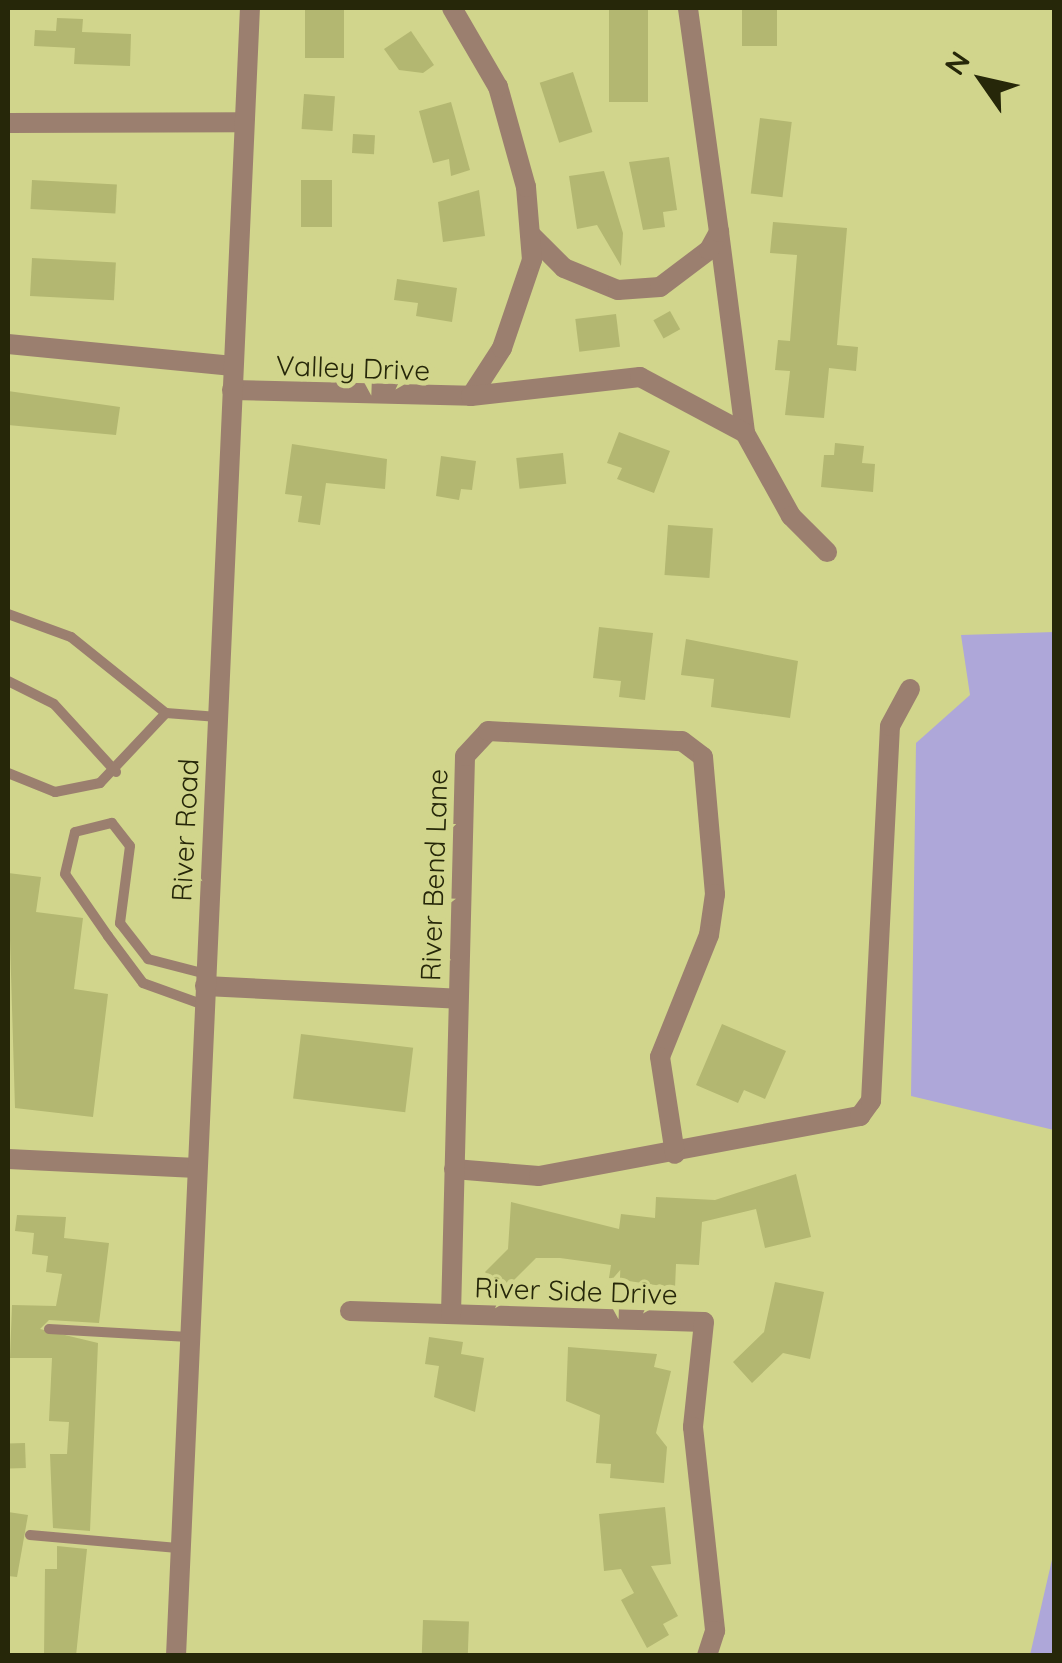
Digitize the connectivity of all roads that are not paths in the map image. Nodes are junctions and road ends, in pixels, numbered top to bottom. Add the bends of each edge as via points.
1 (250, 8) edge
2 (452, 8) edge
3 (688, 8) edge
4 (244, 122) junction
5 (8, 123) edge
6 (718, 232) junction
7 (530, 234) junction
8 (8, 344) edge
9 (233, 366) junction
10 (232, 390) junction
11 (471, 396) junction
12 (746, 433) junction
13 (827, 552) dead end
14 (8, 614) edge
15 (8, 682) edge
16 (910, 689) dead end
17 (166, 713) junction
18 (218, 717) junction
19 (116, 772) junction
20 (8, 773) edge
21 (205, 988) junction
22 (458, 999) junction
23 (674, 1154) junction
24 (8, 1160) edge
25 (197, 1168) junction
26 (454, 1169) junction
27 (350, 1311) dead end
28 (451, 1314) junction
29 (49, 1330) dead end
30 (189, 1337) junction
31 (30, 1536) dead end
32 (180, 1548) junction
33 (176, 1656) edge
34 (707, 1656) edge

1 - 4 street, River Road
2 - 7 street via 510,119
3 - 6 street
4 - 5 street
4 - 9 street, River Road
6 - 7 street via 678,279 633,291 589,283
6 - 12 street
7 - 11 street via 513,326
8 - 9 street
9 - 10 street, River Road
10 - 11 street, Valley Drive
10 - 18 street, River Road
11 - 12 street, Valley Drive via 640,377
12 - 13 street via 791,516
14 - 17 lane via 70,637
15 - 19 lane via 54,704
16 - 23 street via 890,726 871,1102 850,1124
17 - 18 lane
17 - 19 lane
18 - 21 street, River Road
19 - 20 lane via 55,792
21 - 21 lane via 148,958 120,923 130,846 112,823 75,832 65,874 143,983
21 - 22 street, River Bend Lane
21 - 25 street, River Road
22 - 23 street, River Bend Lane via 465,756 479,739 488,731 682,741 704,758 714,894 708,934 660,1058
22 - 26 street, River Bend Lane
23 - 26 street via 539,1176
24 - 25 street
25 - 30 street, River Road
26 - 28 street, River Bend Lane
27 - 28 street, River Side Drive
28 - 34 street, River Side Drive via 704,1322 694,1426 715,1631
29 - 30 lane
30 - 32 street, River Road
31 - 32 lane
32 - 33 street, River Road

